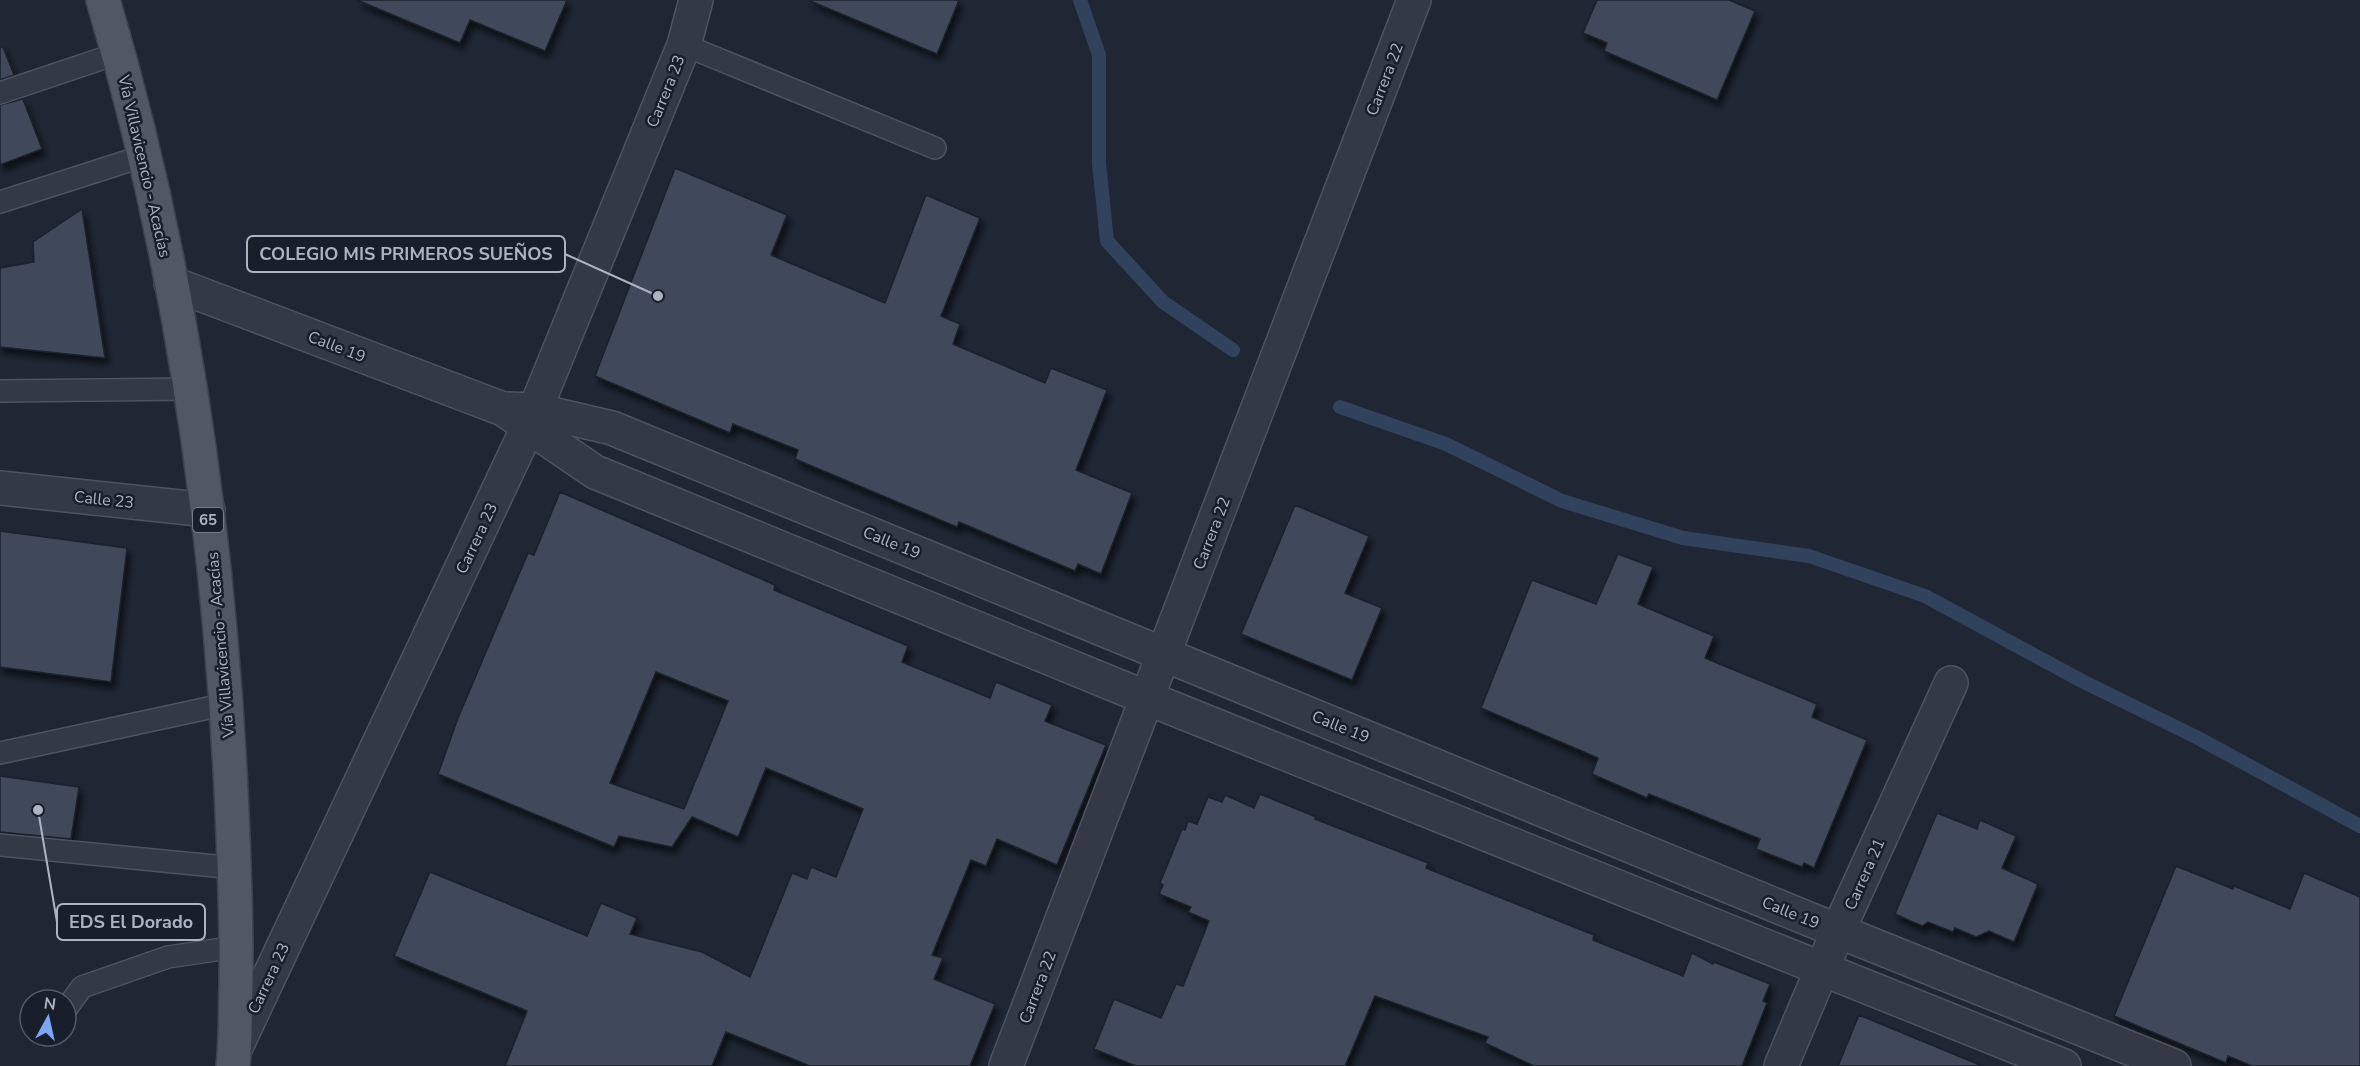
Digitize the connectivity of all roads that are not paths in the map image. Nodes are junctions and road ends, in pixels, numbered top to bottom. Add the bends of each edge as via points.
1 (103, 0) edge
2 (696, 0) edge
3 (1414, 0) edge
4 (684, 45) junction
5 (119, 53) junction
6 (0, 93) edge
7 (935, 148) dead end
8 (144, 156) junction
9 (0, 202) edge
10 (171, 283) junction
11 (190, 388) junction
12 (0, 391) edge
13 (522, 415) junction
14 (0, 488) edge
15 (208, 510) junction
16 (1165, 653) junction
17 (1951, 683) dead end
18 (1148, 698) junction
19 (226, 704) junction
20 (0, 752) edge
21 (0, 845) edge
22 (235, 868) junction
23 (1838, 931) junction
24 (236, 947) junction
25 (1822, 969) junction
26 (78, 992) edge
27 (234, 1058) edge
28 (1006, 1066) edge
29 (1781, 1066) edge
30 (2064, 1066) edge
31 (2174, 1066) edge

1 - 5 main road, Vía Villavicencio - Acacías / 65
2 - 4 street, Carrera 23
3 - 16 street, Carrera 22
4 - 7 lane
4 - 13 street, Carrera 23
5 - 6 lane
5 - 8 main road, Vía Villavicencio - Acacías / 65
8 - 9 lane
8 - 10 main road, Vía Villavicencio - Acacías / 65
10 - 11 main road, Vía Villavicencio - Acacías / 65
10 - 13 street, Calle 19
11 - 12 lane
11 - 15 main road, Vía Villavicencio - Acacías / 65
13 - 16 street, Calle 19 via 612,428
13 - 18 street, Calle 19 via 595,472
13 - 27 street, Carrera 23
14 - 15 street, Calle 23
15 - 19 main road, Vía Villavicencio - Acacías / 65
16 - 18 street, Carrera 22
16 - 23 street, Calle 19
17 - 23 street, Carrera 21
18 - 25 street, Calle 19
18 - 28 street, Carrera 22
19 - 20 lane
19 - 22 main road, Vía Villavicencio - Acacías / 65
21 - 22 lane
22 - 24 main road, Vía Villavicencio - Acacías / 65
23 - 25 street, Carrera 21
23 - 31 street, Calle 19
24 - 26 lane via 168,957 82,987
24 - 27 main road, Vía Villavicencio - Acacías / 65
25 - 29 street, Carrera 21
25 - 30 street, Calle 19

